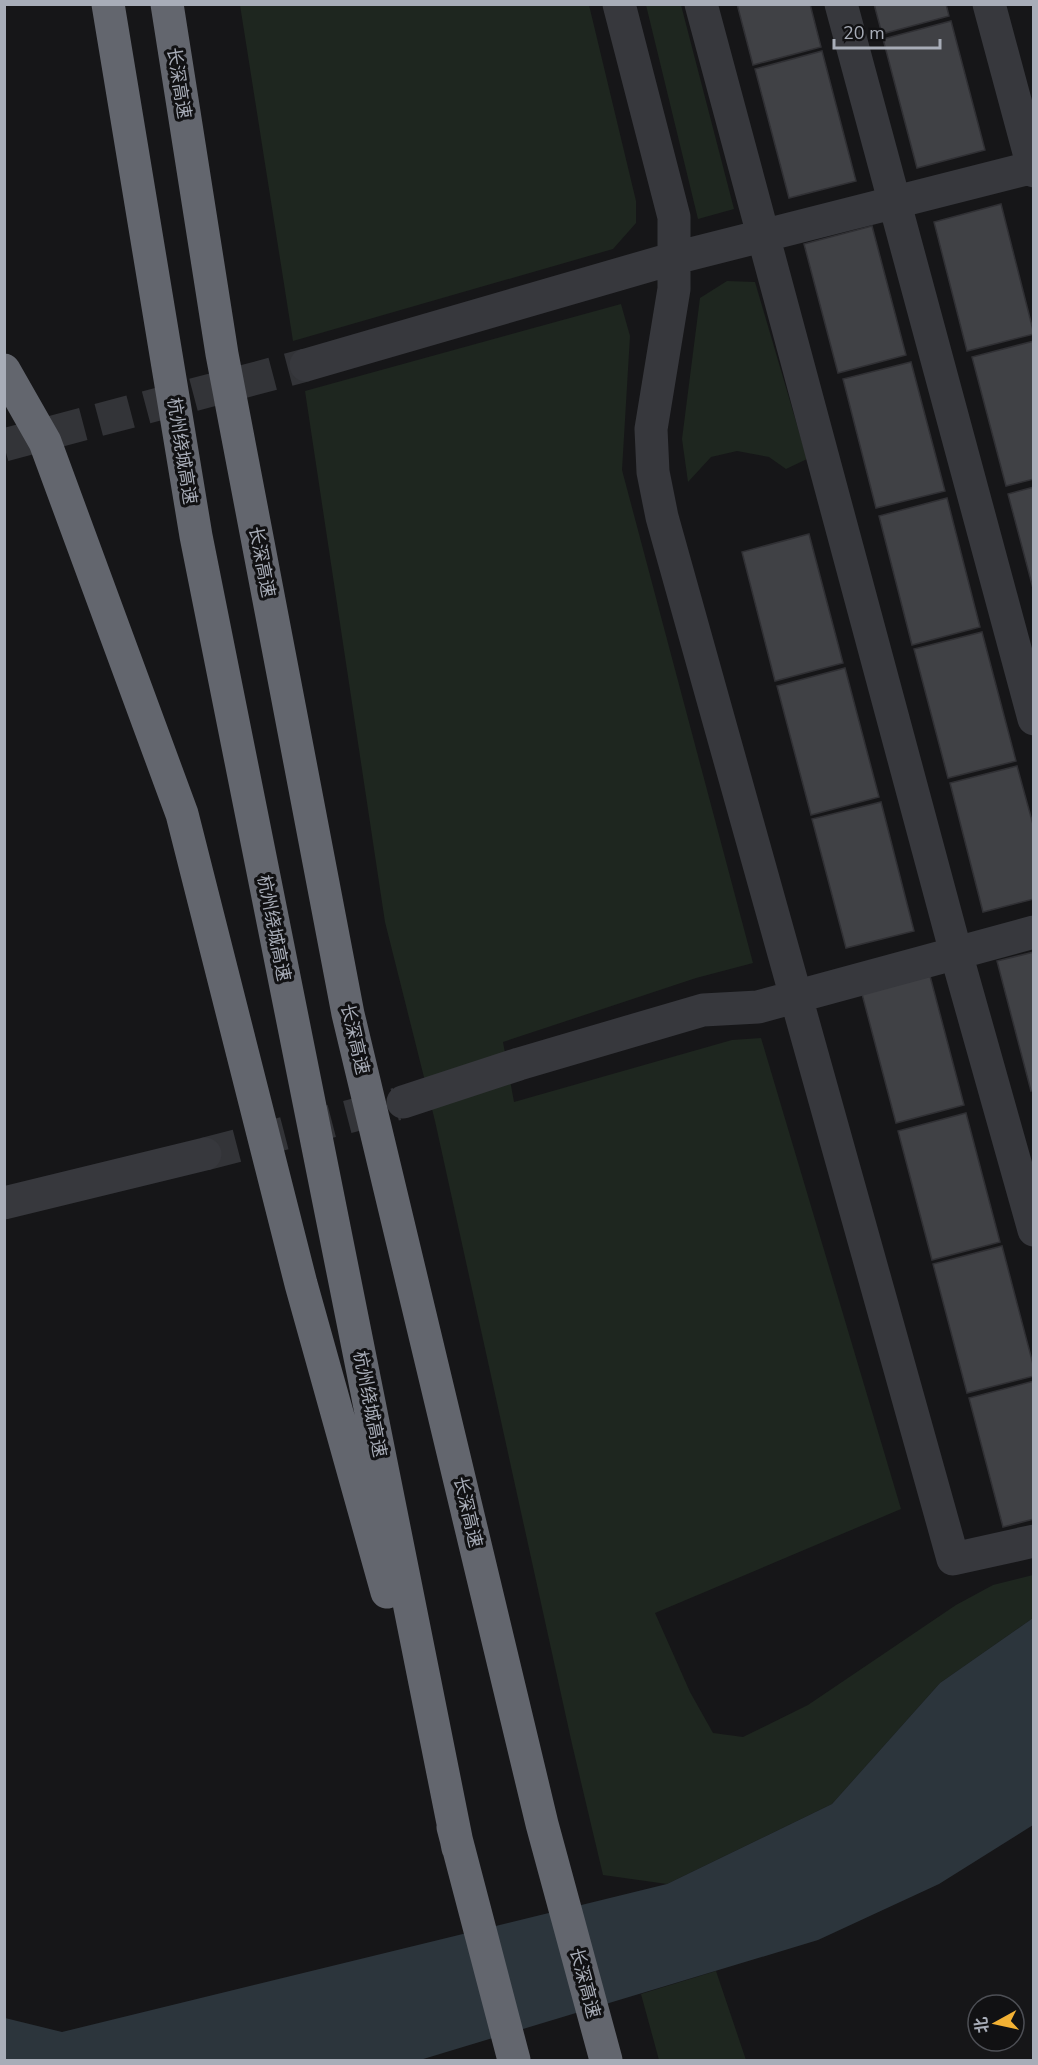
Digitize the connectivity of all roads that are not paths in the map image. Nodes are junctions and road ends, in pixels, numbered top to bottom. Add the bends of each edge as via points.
1 (108, 4) edge
2 (167, 4) edge
3 (619, 4) edge
4 (701, 4) edge
5 (841, 4) edge
6 (989, 4) edge
7 (1033, 168) edge
8 (896, 202) junction
9 (763, 236) junction
10 (675, 258) junction
11 (306, 365) tunnel mouth
12 (4, 370) edge
13 (1034, 719) edge
14 (1034, 932) edge
15 (956, 953) junction
16 (796, 996) junction
17 (403, 1102) tunnel mouth
18 (204, 1154) tunnel mouth
19 (4, 1203) edge
20 (1034, 1230) edge
21 (1034, 1541) edge
22 (458, 1848) junction
23 (514, 2061) edge
24 (606, 2061) edge

1 - 22 highway, 杭州绕城高速 via 196,536
2 - 24 highway, 长深高速 via 222,354 348,1014 542,1824
3 - 10 street via 674,217
4 - 9 street
5 - 8 street
6 - 7 street
7 - 8 street
8 - 9 street
8 - 13 street
9 - 10 street
9 - 15 street
10 - 11 street
10 - 16 street via 674,289 651,429 653,472 662,517
12 - 22 highway via 45,442 183,814 301,1284
14 - 15 street
15 - 16 street
15 - 20 street
16 - 17 street via 758,1008 703,1010
16 - 21 street via 953,1559
18 - 19 street
22 - 23 highway

